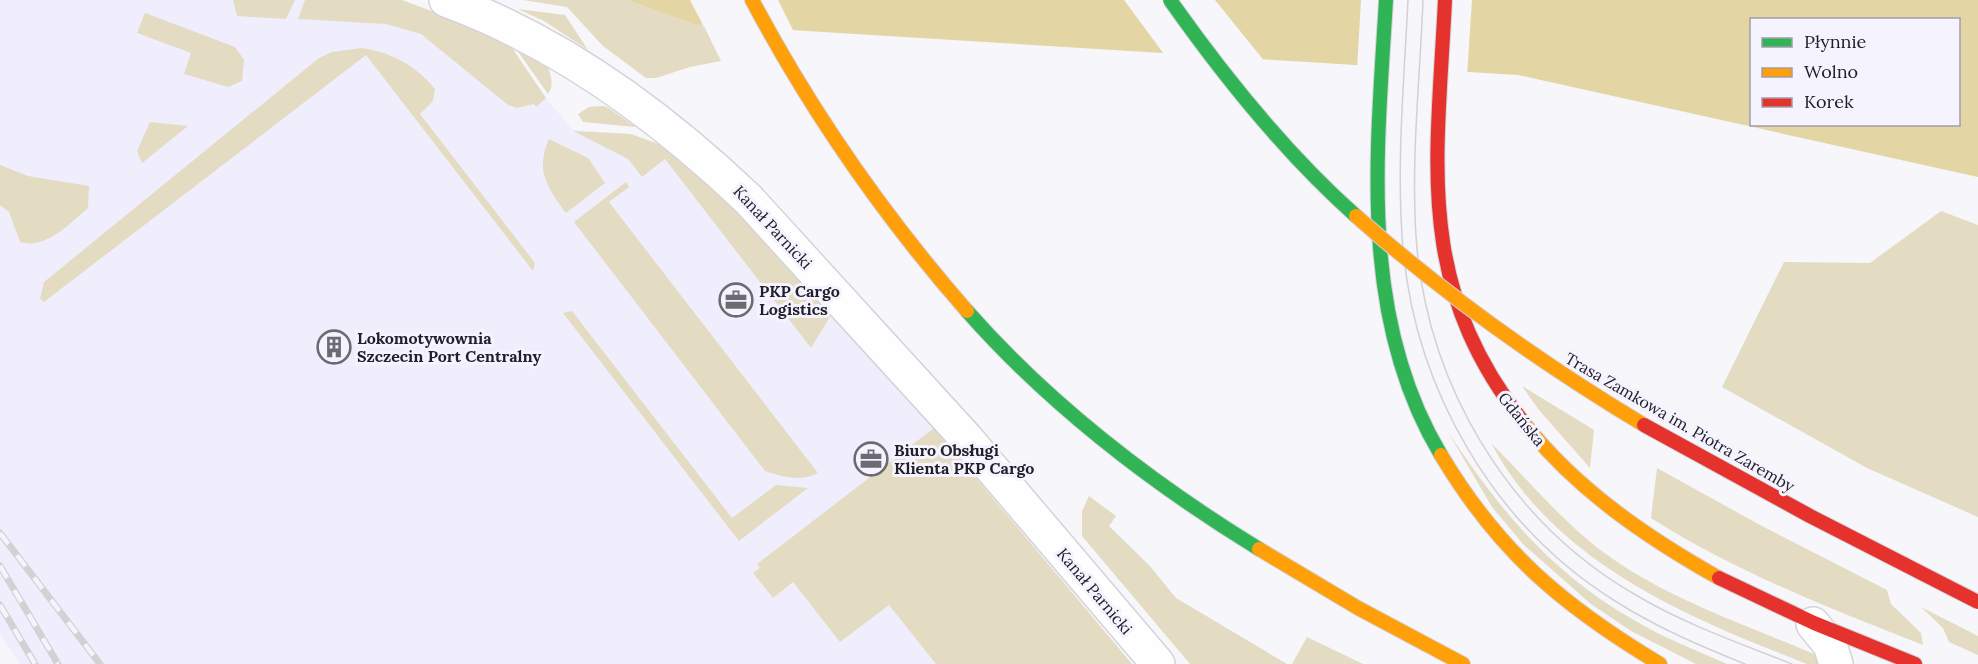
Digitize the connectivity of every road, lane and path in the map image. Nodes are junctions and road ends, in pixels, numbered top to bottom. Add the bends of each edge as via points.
1 (446, 0) edge
2 (752, 0) edge
3 (1170, 0) edge
4 (1386, 0) edge
5 (1445, 0) edge
6 (1978, 602) edge
7 (1814, 624) junction
8 (1158, 664) edge
9 (1463, 664) edge
10 (1660, 664) edge
11 (1836, 664) edge
12 (1915, 664) edge

1 - 8 street, Kanał Parnicki via 505,25 589,71 714,166 966,438
2 - 9 main road via 827,130 886,213 963,305 1061,404 1242,540 1299,576
3 - 6 main road, Trasa Zamkowa im. Piotra Zaremby, bridge via 1251,108 1308,170 1386,243 1480,318 1674,441
4 - 10 main road via 1378,254 1394,341 1422,420 1474,509 1514,559 1588,620
5 - 7 main road, Gdańska via 1437,177 1444,255 1464,326 1481,362 1525,426 1572,476 1638,531 1718,579
7 - 11 street, Gdańska via 1830,645
7 - 12 main road, Gdańska

